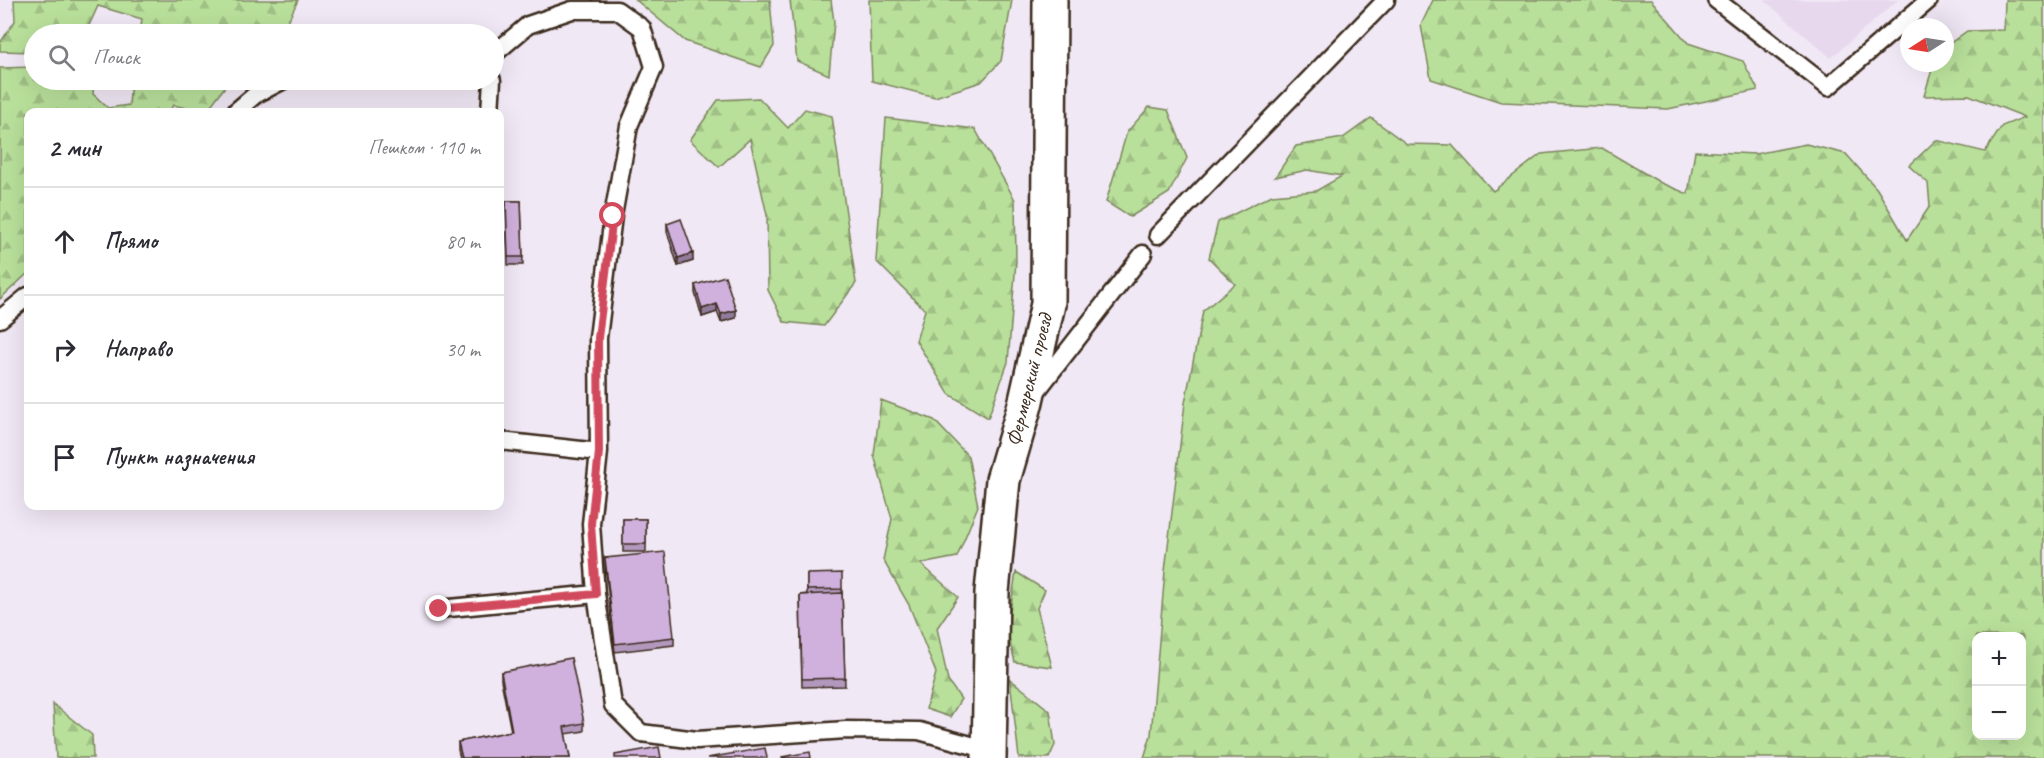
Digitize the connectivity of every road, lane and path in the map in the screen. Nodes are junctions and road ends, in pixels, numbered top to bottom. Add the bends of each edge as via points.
1 (1050, 0) edge
2 (1386, 0) edge
3 (1716, 0) edge
4 (1929, 0) edge
5 (504, 45) edge
6 (265, 90) edge
7 (491, 90) edge
8 (240, 108) edge
9 (490, 108) edge
10 (1158, 235) dead end
11 (1143, 254) dead end
12 (24, 299) edge
13 (0, 319) edge
14 (1025, 405) junction
15 (504, 441) edge
16 (599, 452) junction
17 (596, 594) junction
18 (439, 609) dead end
19 (989, 754) edge

1 - 14 street, Фермерский проезд via 1048,304
2 - 10 lane
3 - 4 lane via 1828,87
5 - 16 lane via 528,25 572,10 617,10 642,28 654,67 629,126 613,216 598,338
6 - 8 lane
7 - 9 lane
11 - 14 lane
12 - 13 lane
14 - 19 street, Фермерский проезд via 1003,480 992,592
15 - 16 lane
16 - 17 lane via 591,524
17 - 18 lane
17 - 19 lane via 613,705 641,733 697,740 846,730 919,731

